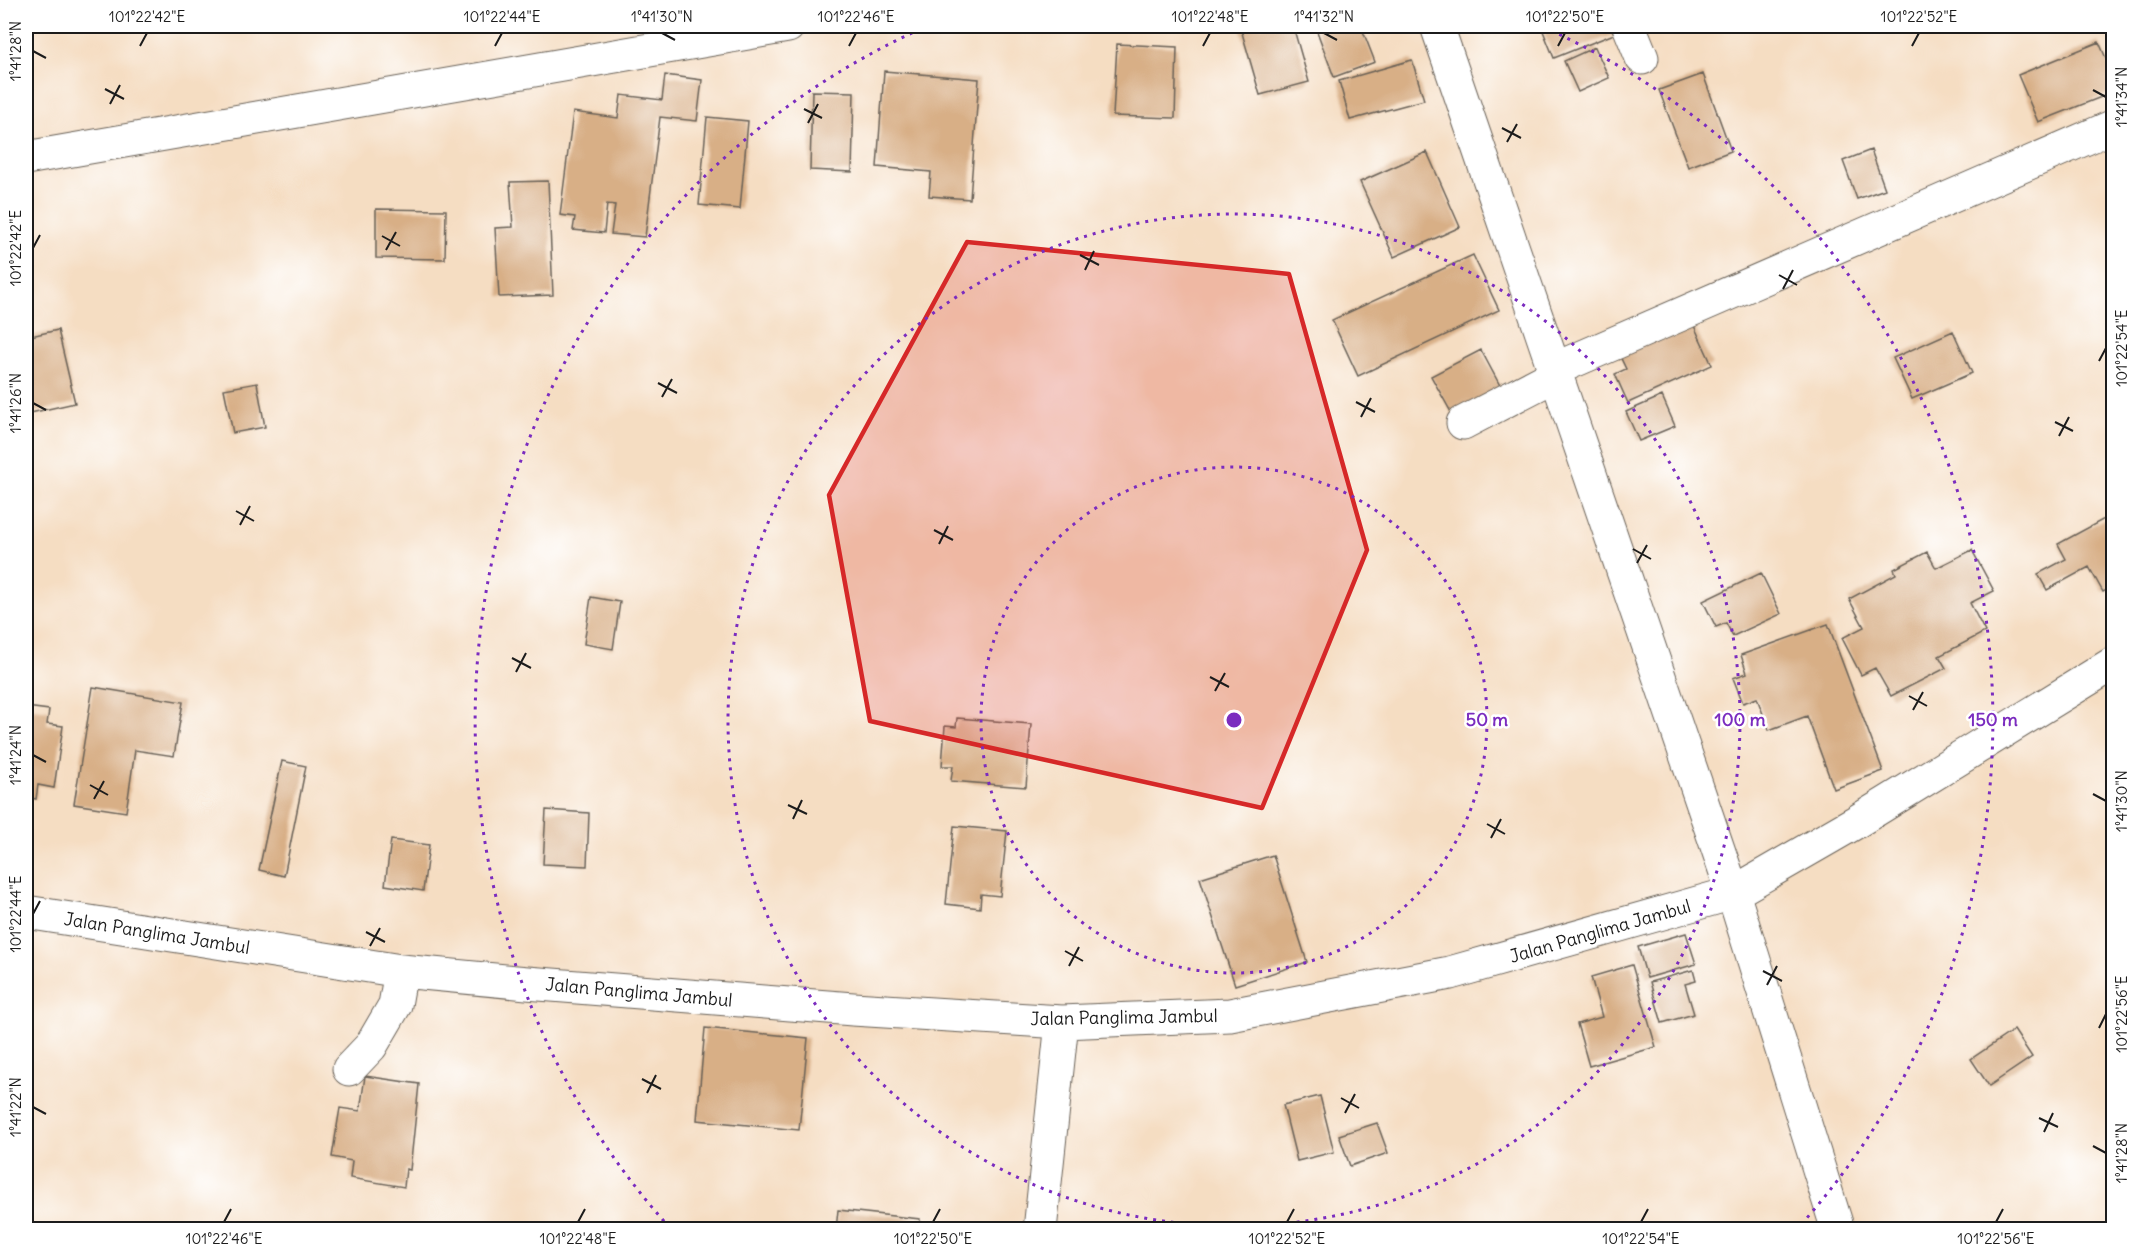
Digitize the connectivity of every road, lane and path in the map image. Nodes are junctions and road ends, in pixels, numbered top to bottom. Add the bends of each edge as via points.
1 (788, 26) edge
2 (1437, 26) edge
3 (1629, 26) edge
4 (1642, 58) dead end
5 (2114, 126) edge
6 (26, 158) edge
7 (1556, 372) junction
8 (1463, 423) dead end
9 (2114, 663) edge
10 (1733, 893) junction
11 (26, 912) edge
12 (401, 971) junction
13 (1062, 1022) junction
14 (349, 1069) dead end
15 (1040, 1230) edge
16 (1838, 1230) edge

1 - 6 street
2 - 7 street
3 - 4 street
5 - 7 street
7 - 8 street
7 - 10 street
9 - 10 street, Jalan Panglima Jambul
10 - 13 street, Jalan Panglima Jambul via 1450,973 1230,1016
10 - 16 street
11 - 12 street, Jalan Panglima Jambul
12 - 13 street, Jalan Panglima Jambul via 853,1009
12 - 14 street via 395,1005 371,1046
13 - 15 street

